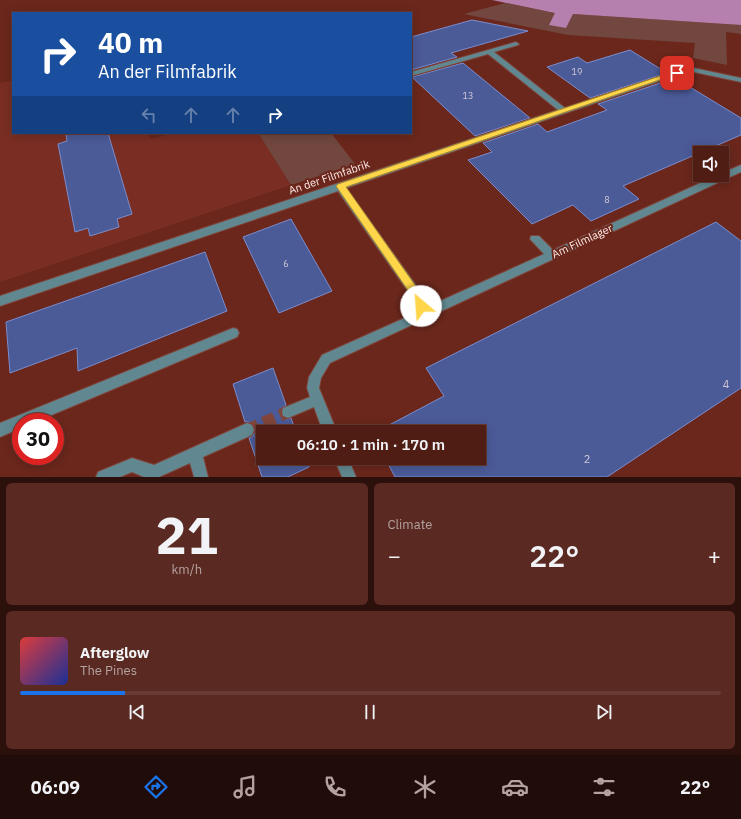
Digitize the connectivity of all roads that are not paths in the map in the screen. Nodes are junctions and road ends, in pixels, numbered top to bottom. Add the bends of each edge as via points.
1 (516, 44) dead end
2 (489, 52) junction
3 (412, 74) edge
4 (741, 80) edge
5 (564, 111) junction
6 (741, 168) edge
7 (340, 186) junction
8 (535, 239) dead end
9 (552, 255) junction
10 (0, 301) edge
11 (424, 314) junction
12 (234, 333) dead end
13 (317, 400) junction
14 (288, 412) tunnel mouth
15 (327, 425) edge
16 (0, 430) edge
17 (247, 430) tunnel mouth
18 (195, 454) junction
19 (344, 465) edge
20 (153, 474) edge
21 (103, 477) edge
22 (201, 477) edge
23 (349, 477) edge

1 - 2 street
2 - 3 street
2 - 5 street
4 - 5 street, An der Filmfabrik via 689,69
5 - 7 street, An der Filmfabrik
6 - 9 street, Am Filmlager
7 - 10 street, An der Filmfabrik
7 - 11 street via 419,298
8 - 9 street
9 - 11 street, Am Filmlager
11 - 13 street, Am Filmlager via 326,359 315,377 313,388
12 - 16 street
13 - 14 street
13 - 15 street, Am Filmlager
17 - 18 street
18 - 20 street
18 - 22 street
19 - 23 street
20 - 21 street via 132,465

